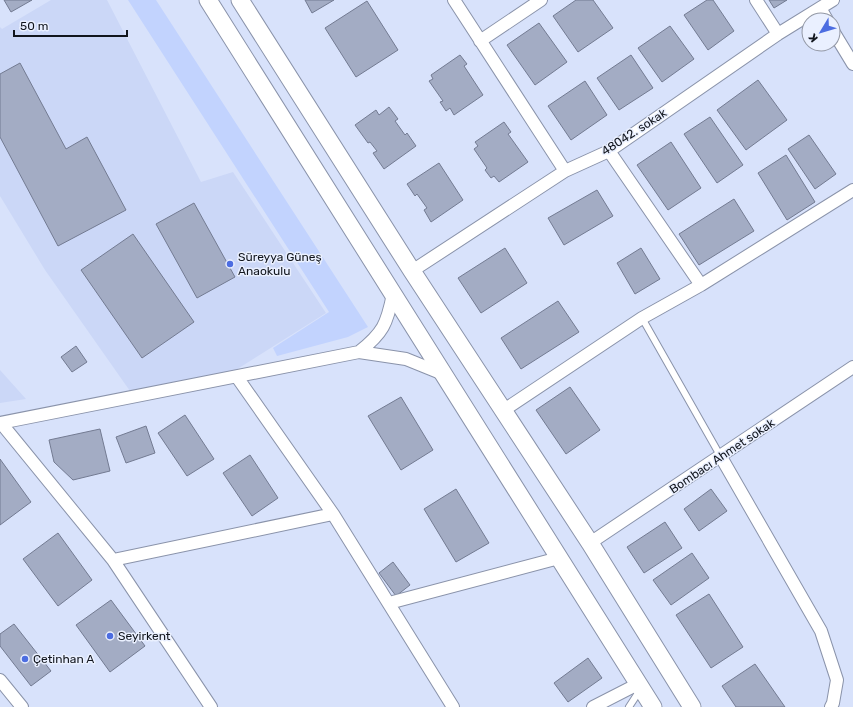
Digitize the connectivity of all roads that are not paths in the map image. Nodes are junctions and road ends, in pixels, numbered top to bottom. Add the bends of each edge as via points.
1 (208, 0) edge
2 (240, 0) edge
3 (454, 0) edge
4 (541, 0) edge
5 (756, 0) edge
6 (833, 0) edge
7 (820, 8) junction
8 (822, 12) edge
9 (778, 34) junction
10 (480, 41) junction
11 (841, 44) edge
12 (853, 64) edge
13 (609, 151) junction
14 (565, 171) junction
15 (853, 190) edge
16 (412, 271) junction
17 (701, 285) junction
18 (393, 294) junction
19 (642, 318) junction
20 (359, 352) junction
21 (853, 367) edge
22 (443, 374) junction
23 (237, 377) junction
24 (504, 410) junction
25 (1, 423) edge
26 (721, 457) junction
27 (333, 514) junction
28 (590, 543) junction
29 (559, 558) junction
30 (113, 560) junction
31 (390, 604) junction
32 (0, 680) edge
33 (640, 686) junction
34 (22, 707) edge
35 (211, 707) edge
36 (453, 707) edge
37 (592, 707) edge
38 (629, 707) edge
39 (653, 707) edge
40 (692, 707) edge
41 (831, 707) edge

1 - 18 main road
2 - 16 main road
3 - 10 street
4 - 10 street
5 - 9 street
6 - 7 street, 48042. sokak
7 - 8 street
7 - 9 street, 48042. sokak
9 - 13 street, 48042. sokak
10 - 14 street
11 - 12 street
13 - 14 street, 48042. sokak
13 - 17 street
14 - 16 street, 48042. sokak
15 - 17 street
16 - 24 main road
17 - 19 street
18 - 20 street via 389,315 378,337
18 - 22 main road
19 - 24 street
19 - 26 lane
20 - 22 street via 406,359
20 - 23 street
21 - 26 street, Bombacı Ahmet sokak
22 - 29 main road
23 - 25 street
23 - 27 street
24 - 28 main road
25 - 30 street
26 - 28 street, Bombacı Ahmet sokak
26 - 41 street via 821,631 837,680
27 - 30 street
27 - 31 street
28 - 40 main road
29 - 31 street
29 - 33 main road
30 - 35 street
31 - 36 street
32 - 34 street
33 - 37 street
33 - 38 lane
33 - 39 main road

